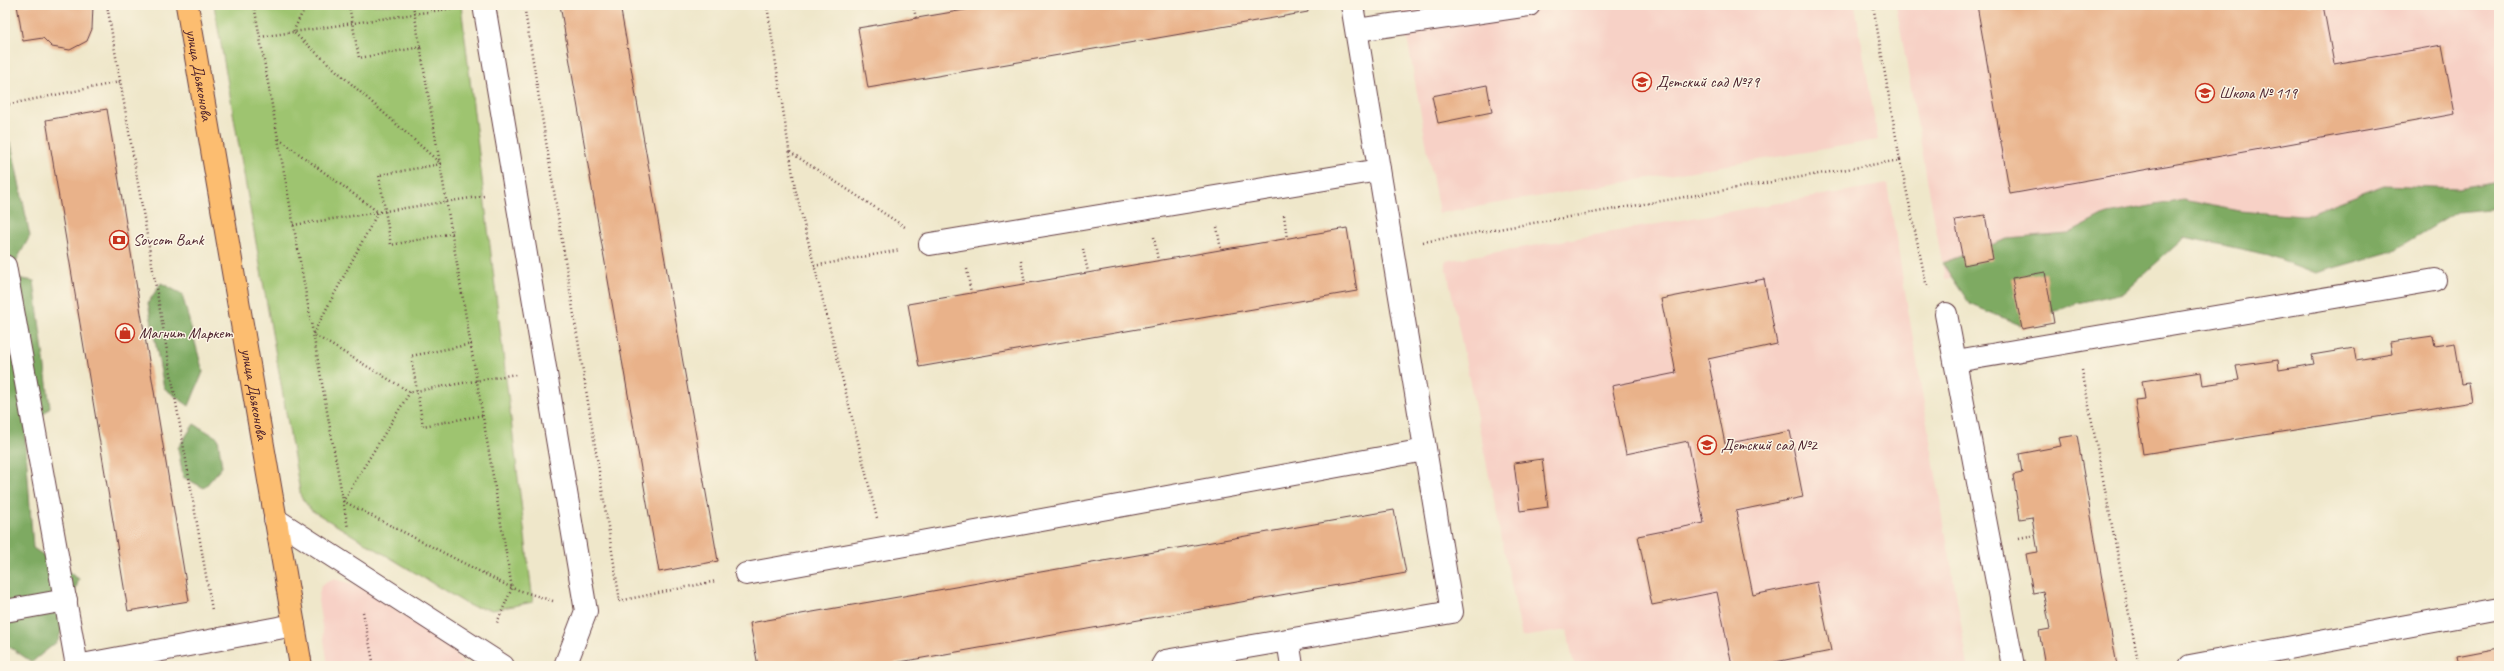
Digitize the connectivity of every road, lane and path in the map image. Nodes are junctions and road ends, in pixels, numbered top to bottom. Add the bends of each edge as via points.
1 (107, 5) edge
2 (187, 5) edge
3 (254, 5) edge
4 (306, 5) edge
5 (349, 5) edge
6 (413, 5) edge
7 (484, 5) edge
8 (524, 5) edge
9 (768, 5) edge
10 (913, 5) edge
11 (1352, 5) edge
12 (1528, 5) edge
13 (1873, 5) edge
14 (461, 7) dead end
15 (415, 14) junction
16 (916, 18) dead end
17 (353, 23) junction
18 (1357, 30) junction
19 (293, 32) junction
20 (260, 37) junction
21 (421, 47) junction
22 (120, 82) junction
23 (5, 105) edge
24 (278, 138) junction
25 (790, 152) junction
26 (1900, 160) junction
27 (440, 164) junction
28 (1379, 170) junction
29 (515, 191) junction
30 (447, 201) junction
31 (385, 211) junction
32 (378, 212) junction
33 (293, 225) junction
34 (453, 233) junction
35 (930, 244) junction
36 (1392, 247) junction
37 (5, 266) edge
38 (814, 266) junction
39 (2435, 280) dead end
40 (1946, 314) joint
41 (313, 334) junction
42 (2076, 341) junction
43 (472, 344) junction
44 (1956, 361) junction
45 (545, 370) junction
46 (478, 380) junction
47 (418, 391) junction
48 (410, 392) junction
49 (484, 415) junction
50 (1425, 450) junction
51 (343, 501) junction
52 (276, 519) junction
53 (885, 548) junction
54 (355, 570) junction
55 (746, 574) joint
56 (512, 588) junction
57 (66, 600) junction
58 (2499, 609) edge
59 (5, 611) edge
60 (294, 625) junction
61 (217, 640) junction
62 (1288, 640) junction
63 (484, 653) junction
64 (77, 666) edge
65 (301, 666) edge
66 (374, 666) edge
67 (503, 666) edge
68 (565, 666) edge
69 (1162, 666) edge
70 (1292, 666) edge
71 (2013, 666) edge
72 (2139, 666) edge
73 (2190, 666) edge

1 - 22 path
2 - 52 main road, улица Дьяконова
3 - 20 path
4 - 19 path
5 - 17 path
6 - 15 path
7 - 29 street
8 - 55 path via 620,601
9 - 25 path
10 - 16 path
11 - 18 street
12 - 18 street
13 - 26 path
14 - 15 path
15 - 17 path
15 - 21 path
17 - 19 path
17 - 21 path via 359,58
18 - 28 street
19 - 20 path
19 - 27 path
20 - 24 path
21 - 27 path
22 - 23 path
22 - 61 path
24 - 32 path
24 - 33 path
25 - 35 path
25 - 38 path via 795,188
26 - 36 path
26 - 40 path via 1926,283
27 - 30 path
27 - 31 path via 379,175
28 - 35 street
28 - 36 street
29 - 30 path
29 - 45 street
30 - 31 path
30 - 34 path
31 - 32 path
31 - 34 path via 391,245
32 - 33 path
32 - 41 path
33 - 41 path
34 - 43 path
35 - 38 path
36 - 50 street
37 - 57 street
38 - 53 path
39 - 42 street
40 - 44 street
41 - 48 path
41 - 51 path
42 - 44 street
42 - 72 path
43 - 46 path
43 - 47 path via 412,356
44 - 71 street
45 - 46 path
45 - 68 street via 586,611
46 - 47 path
46 - 49 path
47 - 48 path
47 - 49 path via 423,426
48 - 51 path
49 - 56 path
50 - 53 street
50 - 62 street via 1452,612
51 - 54 path
51 - 56 path
52 - 54 street
52 - 60 main road, улица Дьяконова
53 - 55 street
54 - 63 street
54 - 66 path
56 - 63 path
57 - 59 street
57 - 64 street
58 - 73 street
60 - 61 street
60 - 65 main road, улица Дьяконова
61 - 64 street
62 - 69 street via 1165,661
62 - 70 street
63 - 67 street

